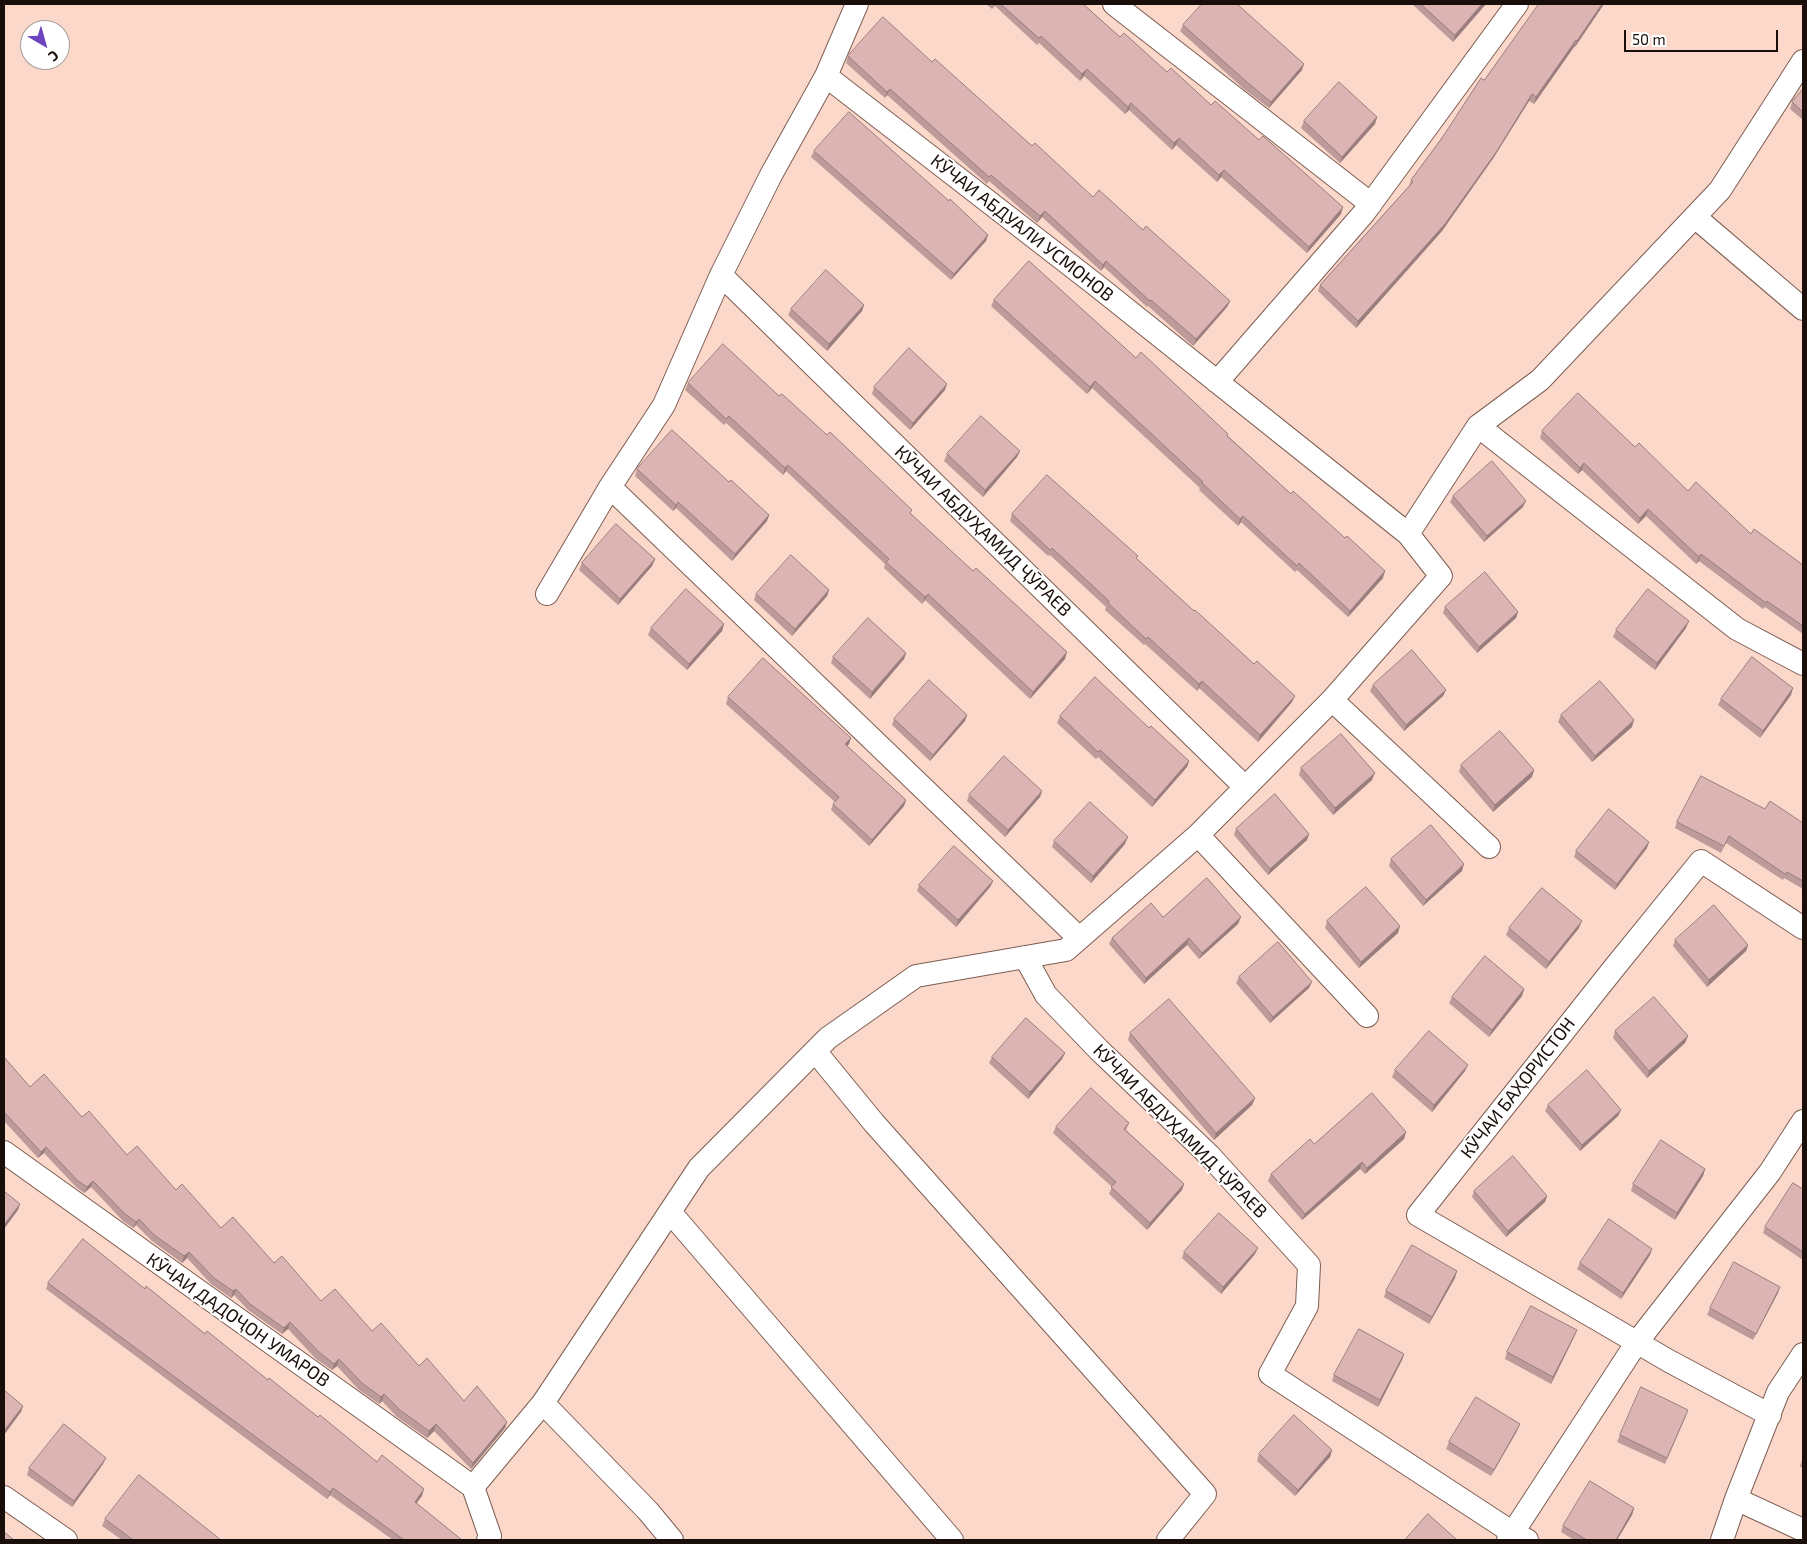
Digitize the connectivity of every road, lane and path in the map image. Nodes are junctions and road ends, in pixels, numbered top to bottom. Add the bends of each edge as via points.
1 (857, 4) edge
2 (1114, 4) edge
3 (1517, 4) edge
4 (1803, 61) edge
5 (826, 76) junction
6 (1371, 204) junction
7 (1695, 217) junction
8 (721, 275) junction
9 (1803, 309) edge
10 (1217, 382) junction
11 (1478, 426) junction
12 (610, 486) junction
13 (1408, 534) junction
14 (547, 594) dead end
15 (1803, 664) edge
16 (1332, 700) junction
17 (1245, 787) junction
18 (1198, 834) junction
19 (1489, 848) dead end
20 (1803, 928) edge
21 (1079, 938) junction
22 (1025, 957) junction
23 (1367, 1016) dead end
24 (815, 1051) junction
25 (1803, 1121) edge
26 (4, 1152) edge
27 (670, 1212) junction
28 (1637, 1342) junction
29 (1803, 1354) edge
30 (543, 1403) junction
31 (1770, 1415) junction
32 (473, 1487) junction
33 (4, 1497) edge
34 (1736, 1499) junction
35 (1803, 1530) edge
36 (1516, 1538) edge
37 (66, 1540) edge
38 (488, 1540) edge
39 (672, 1540) edge
40 (952, 1540) edge
41 (1168, 1540) edge
42 (1722, 1540) edge

1 - 5 street
2 - 6 street
3 - 6 street
4 - 7 street via 1720,190
5 - 8 street
5 - 10 street, КӮЧАИ АБДУАЛИ УСМОНОВ
6 - 10 street
7 - 9 street
7 - 11 street via 1540,380
8 - 12 street via 664,405
8 - 17 street, КӮЧАИ АБДУҲАМИД ҶӮРАЕВ
10 - 13 street, КӮЧАИ АБДУАЛИ УСМОНОВ
11 - 13 street
11 - 15 street via 1737,629
12 - 14 street
12 - 21 street
13 - 16 street, КӮЧАИ АБДУАЛИ УСМОНОВ via 1441,576
16 - 17 street
16 - 19 street
17 - 18 street
18 - 21 street
18 - 23 street
20 - 28 street, КӮЧАИ БАҲОРИСТОН via 1701,861 1418,1214
21 - 22 street via 1066,950
22 - 24 street via 916,976 828,1038
22 - 36 street, КӮЧАИ АБДУҲАМИД ҶӮРАЕВ via 1046,995 1210,1156 1309,1265 1306,1306 1270,1374
24 - 27 street via 699,1168
24 - 41 street via 874,1123 1205,1494
25 - 28 street via 1770,1172
26 - 32 street, КӮЧАИ ДАДОҶОН УМАРОВ
27 - 30 street
27 - 40 street
28 - 31 street, КӮЧАИ БАҲОРИСТОН
28 - 36 street
29 - 31 street via 1778,1392
30 - 32 street
30 - 39 street
31 - 34 street
32 - 38 street via 490,1536
33 - 37 street
34 - 35 street
34 - 42 street

